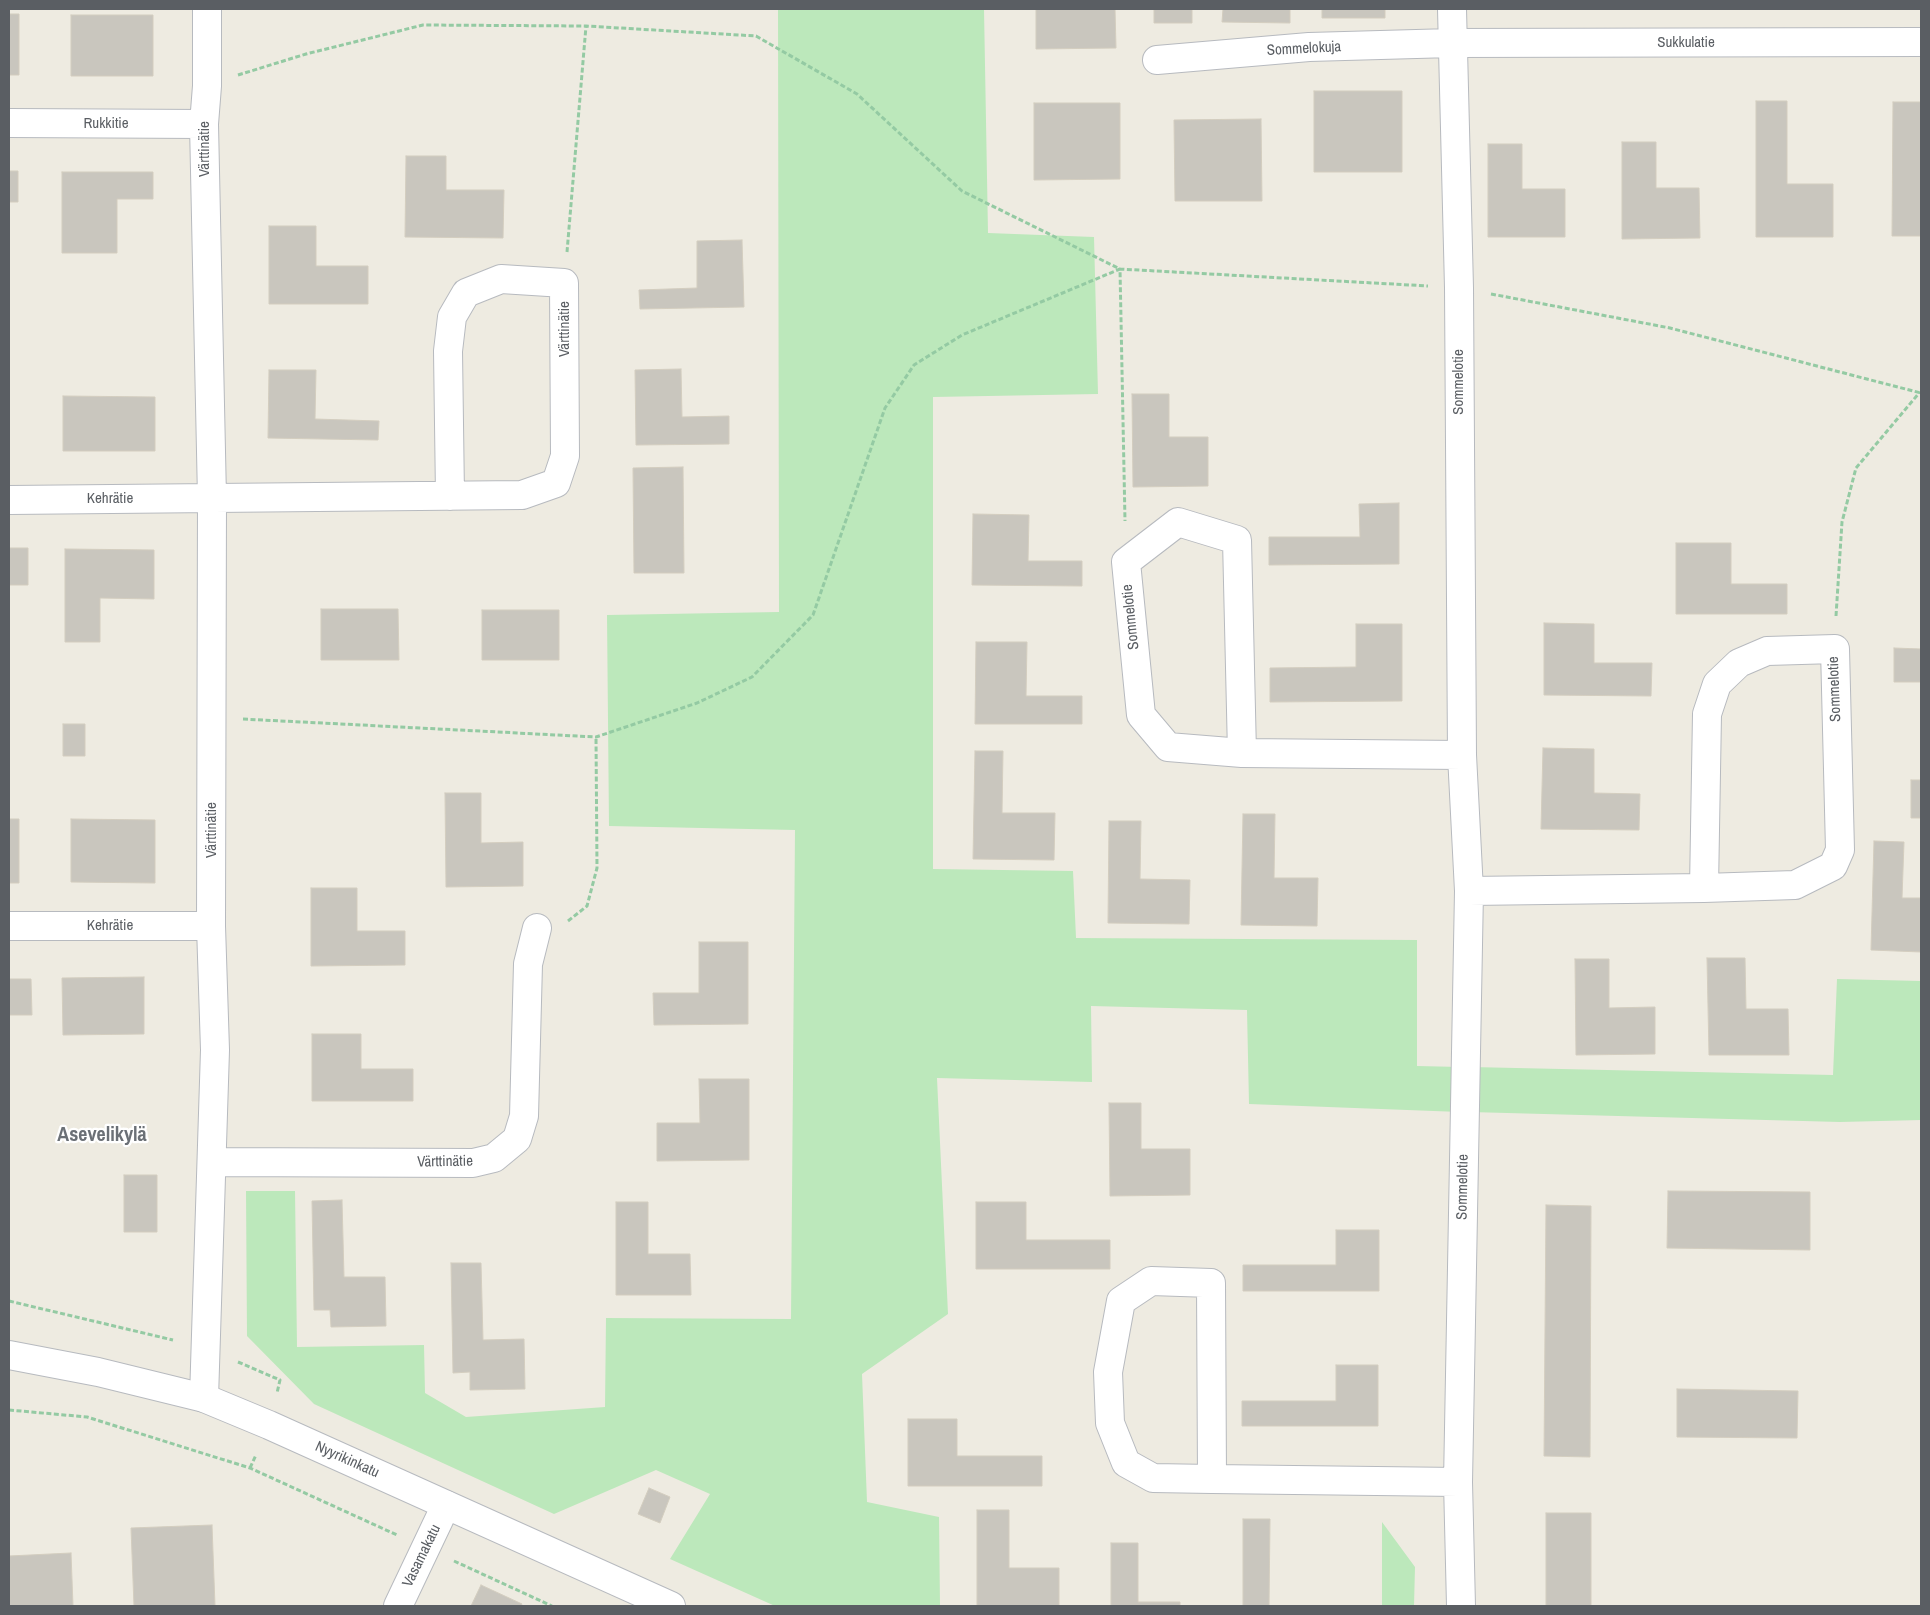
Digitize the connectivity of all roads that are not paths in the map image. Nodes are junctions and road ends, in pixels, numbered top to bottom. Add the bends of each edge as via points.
1 (207, 9) edge
2 (1452, 9) edge
3 (1921, 42) edge
4 (1452, 43) junction
5 (1157, 60) dead end
6 (9, 123) edge
7 (204, 124) junction
8 (450, 496) junction
9 (212, 498) junction
10 (9, 500) edge
11 (1242, 753) junction
12 (1462, 755) junction
13 (1704, 888) junction
14 (1469, 891) junction
15 (9, 926) edge
16 (212, 926) junction
17 (537, 928) road end
18 (213, 1162) junction
19 (9, 1355) edge
20 (204, 1398) junction
21 (1212, 1478) junction
22 (1458, 1482) junction
23 (446, 1506) junction
24 (398, 1606) edge
25 (671, 1606) edge
26 (1461, 1606) edge

1 - 7 street, Värttinätie
2 - 4 street, Sommelotie
3 - 4 street, Sukkulatie
4 - 5 street, Sommelokuja via 1308,47
4 - 12 street, Sommelotie via 1459,288
6 - 7 street, Rukkitie
7 - 9 street, Värttinätie
8 - 8 street, Värttinätie via 448,351 452,318 466,293 501,279 564,283 565,456 556,483 522,496
8 - 9 street, Värttinätie
9 - 10 street, Kehrätie
9 - 16 street, Värttinätie
11 - 11 street, Sommelotie via 1168,747 1141,716 1126,562 1178,522 1237,540
11 - 12 street, Sommelotie
12 - 14 street, Sommelotie
13 - 13 street, Sommelotie via 1795,884 1834,866 1840,850 1835,649 1767,651 1739,663 1717,684 1708,714
13 - 14 street, Sommelotie
14 - 22 street, Sommelotie
15 - 16 street, Kehrätie
16 - 18 street, Värttinätie
17 - 18 street, Värttinätie via 528,964 524,1116 517,1139 494,1158 473,1163
18 - 20 street, Värttinätie
19 - 20 street, Nyyrikinkatu via 98,1372
20 - 23 street, Nyyrikinkatu
21 - 21 street via 1211,1282 1151,1281 1121,1301 1108,1372 1110,1423 1126,1463 1153,1478
21 - 22 street
22 - 26 street, Sommelotie
23 - 24 street, Vasamakatu
23 - 25 street, Nyyrikinkatu

